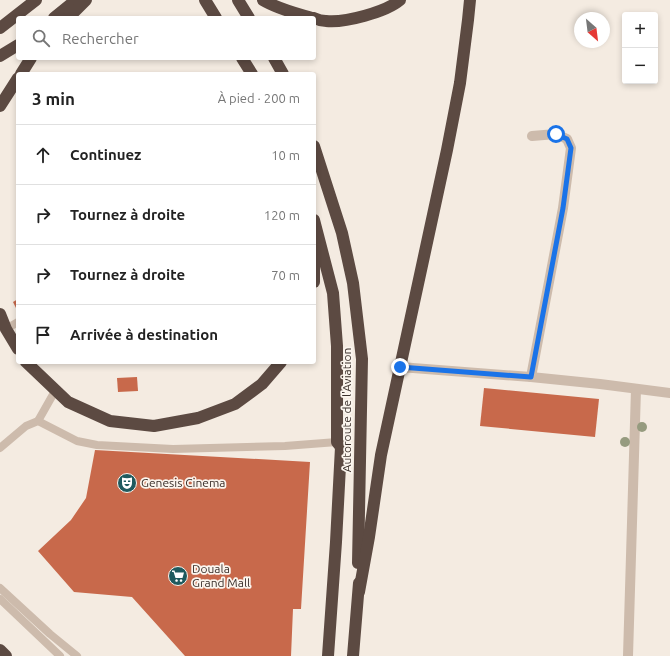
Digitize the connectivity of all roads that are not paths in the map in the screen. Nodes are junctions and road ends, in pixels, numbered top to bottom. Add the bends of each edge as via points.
1 (36, 0) edge
2 (76, 0) edge
3 (86, 0) edge
4 (205, 0) edge
5 (238, 0) edge
6 (263, 0) edge
7 (400, 0) edge
8 (470, 0) edge
9 (56, 16) edge
10 (70, 16) edge
11 (215, 16) edge
12 (248, 16) edge
13 (305, 16) edge
14 (316, 19) edge
15 (0, 28) edge
16 (16, 46) edge
17 (0, 56) edge
18 (30, 60) edge
19 (243, 60) edge
20 (275, 60) edge
21 (22, 72) edge
22 (251, 72) edge
23 (282, 72) edge
24 (16, 81) edge
25 (0, 106) edge
26 (532, 136) dead end
27 (316, 152) edge
28 (316, 228) edge
29 (0, 314) edge
30 (16, 323) edge
31 (6, 329) junction
32 (16, 346) edge
33 (28, 364) edge
34 (279, 364) edge
35 (400, 367) junction
36 (531, 377) junction
37 (636, 389) junction
38 (55, 391) junction
39 (670, 393) edge
40 (38, 422) junction
41 (337, 442) junction
42 (0, 448) edge
43 (0, 588) edge
44 (359, 592) junction
45 (0, 599) edge
46 (0, 650) edge
47 (6, 656) edge
48 (60, 656) edge
49 (76, 656) edge
50 (328, 656) edge
51 (353, 656) edge
52 (628, 656) edge

1 - 15 highway
2 - 9 highway
3 - 10 highway
4 - 11 highway
5 - 12 highway
6 - 13 highway
7 - 14 highway via 380,11 356,18 325,22
8 - 35 highway via 460,83
16 - 17 highway
18 - 21 highway
19 - 22 highway
20 - 23 highway
24 - 25 highway
26 - 36 street via 556,134 567,139 571,148 563,208
27 - 44 highway, Autoroute de l'Aviation via 342,233 353,283 362,359
28 - 41 highway, Autoroute de l'Aviation via 332,293 337,346
29 - 31 highway
30 - 31 lane
31 - 32 highway
33 - 38 highway
34 - 38 highway via 262,384 235,404 198,418 154,426 110,421 68,402
35 - 36 street
35 - 44 highway via 381,455
36 - 37 street
37 - 39 street
37 - 52 street
38 - 40 lane
40 - 41 lane via 77,441 97,445 173,449
40 - 42 lane via 26,426
41 - 50 highway, Autoroute de l'Aviation via 341,447
43 - 49 lane
44 - 51 highway, Autoroute de l'Aviation
45 - 48 lane
46 - 47 highway

